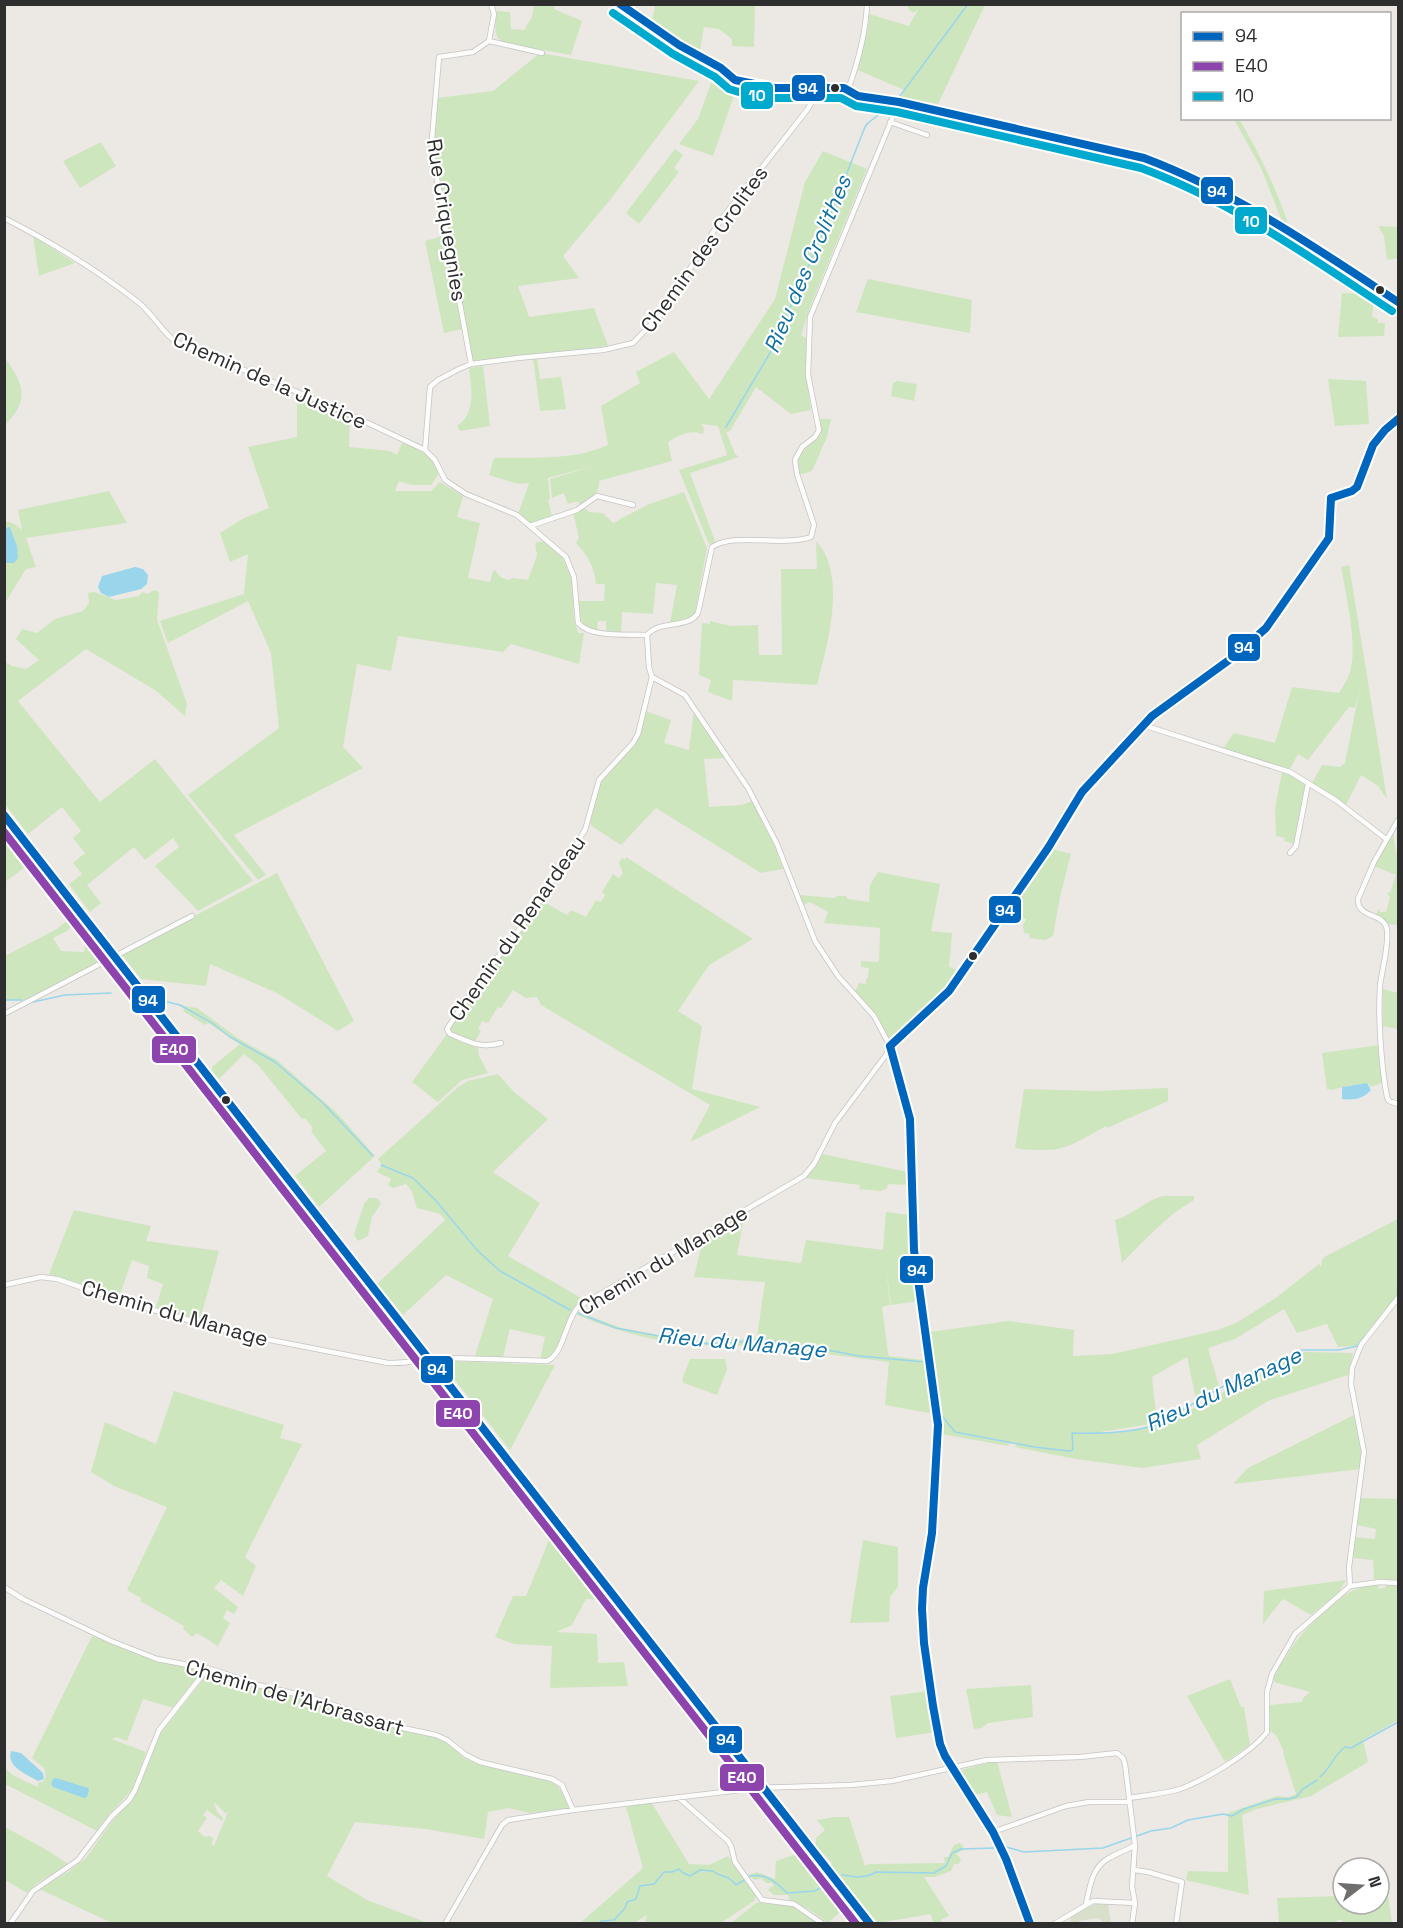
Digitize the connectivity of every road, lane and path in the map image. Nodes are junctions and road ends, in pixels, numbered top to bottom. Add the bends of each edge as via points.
1 (491, 4) edge
2 (619, 4) edge
3 (867, 4) edge
4 (489, 41) junction
5 (542, 52) dead end
6 (795, 79) dead end
7 (795, 89) junction
8 (815, 89) junction
9 (848, 90) junction
10 (899, 102) junction
11 (891, 122) junction
12 (927, 135) dead end
13 (4, 218) edge
14 (1398, 302) edge
15 (471, 364) junction
16 (1398, 418) edge
17 (425, 450) junction
18 (633, 505) dead end
19 (530, 526) junction
20 (647, 635) junction
21 (652, 677) junction
22 (1143, 725) junction
23 (1308, 784) junction
24 (4, 814) edge
25 (1398, 820) edge
26 (1386, 839) junction
27 (1290, 853) dead end
28 (192, 916) dead end
29 (115, 956) junction
30 (4, 1014) edge
31 (501, 1043) dead end
32 (890, 1046) junction
33 (1398, 1104) edge
34 (4, 1285) edge
35 (1398, 1298) edge
36 (430, 1359) junction
37 (1398, 1582) edge
38 (1350, 1586) junction
39 (4, 1587) edge
40 (208, 1668) junction
41 (953, 1767) junction
42 (764, 1787) junction
43 (678, 1797) junction
44 (1129, 1800) junction
45 (573, 1810) junction
46 (993, 1832) junction
47 (1135, 1845) junction
48 (1134, 1870) junction
49 (1135, 1903) junction
50 (1086, 1904) junction
51 (10, 1923) edge
52 (445, 1923) edge
53 (823, 1923) edge
54 (870, 1923) edge
55 (1030, 1923) edge
56 (1054, 1923) edge
57 (1132, 1923) edge
58 (1176, 1923) edge

1 - 4 street via 494,14
2 - 7 street via 735,80
3 - 9 street
4 - 5 street
4 - 15 street, Rue Criquegnies via 473,52 439,57 432,139
6 - 7 street
7 - 8 street
8 - 9 street
8 - 15 street, Chemin des Crolites via 814,98 798,124 720,221 663,312 633,343 603,350
9 - 10 street via 858,96
10 - 11 street
10 - 14 street via 1169,166 1239,200
11 - 12 street
11 - 20 street via 810,317 808,375 819,430 798,453 795,466 814,525 811,537 715,545 695,618 659,627
13 - 17 street, Chemin de la Justice via 42,237 139,303 176,342 336,408
15 - 17 street, Chemin des Crolites via 430,387
16 - 22 street via 1368,455 1357,487 1331,498 1329,538 1266,628
17 - 19 street via 445,480 457,489 517,515
18 - 19 street via 597,496 576,510
19 - 20 street via 566,557 576,588 578,623 583,629
20 - 21 street
21 - 31 street, Chemin du Renardeau via 638,734 598,783 585,830 529,917 447,1029 478,1046
21 - 32 street via 685,695 748,788 767,823 820,951 874,1016
22 - 23 street via 1290,772
22 - 32 street via 1075,802 1048,848 949,991
23 - 26 street via 1338,801
23 - 27 street via 1296,846
24 - 29 main road
25 - 26 street
26 - 33 street via 1358,904 1362,911 1383,921 1387,930 1380,989 1382,1040 1387,1097
28 - 29 street
29 - 30 street
29 - 36 main road
32 - 36 street, Chemin du Manage via 807,1172 578,1307 551,1360
32 - 41 street via 910,1119 914,1250 938,1425 932,1533 923,1588 924,1643 937,1732
34 - 36 street, Chemin du Manage via 41,1277 57,1279 234,1333 388,1363
35 - 38 street via 1361,1345 1352,1368 1352,1391 1364,1452
36 - 42 main road
37 - 38 street
38 - 44 street via 1295,1634 1283,1653 1267,1692 1267,1732 1254,1746 1180,1789
39 - 40 street, Chemin de l'Arbrassart via 127,1648 157,1659
40 - 45 street, Chemin de l'Arbrassart via 436,1736 480,1762 552,1779 562,1785
40 - 51 street via 159,1730 129,1800 78,1860 33,1890
41 - 42 street via 872,1783
41 - 44 street via 995,1759 1117,1753 1123,1758
41 - 46 street
42 - 43 street
42 - 54 main road
43 - 45 street
43 - 53 street via 728,1841 735,1862 762,1900 794,1904
44 - 46 street via 1066,1806
44 - 47 street
45 - 52 street via 508,1820
46 - 55 street
47 - 48 street
47 - 50 street via 1097,1869
48 - 49 street
48 - 58 street via 1182,1882
49 - 50 street
49 - 57 street
50 - 56 street

